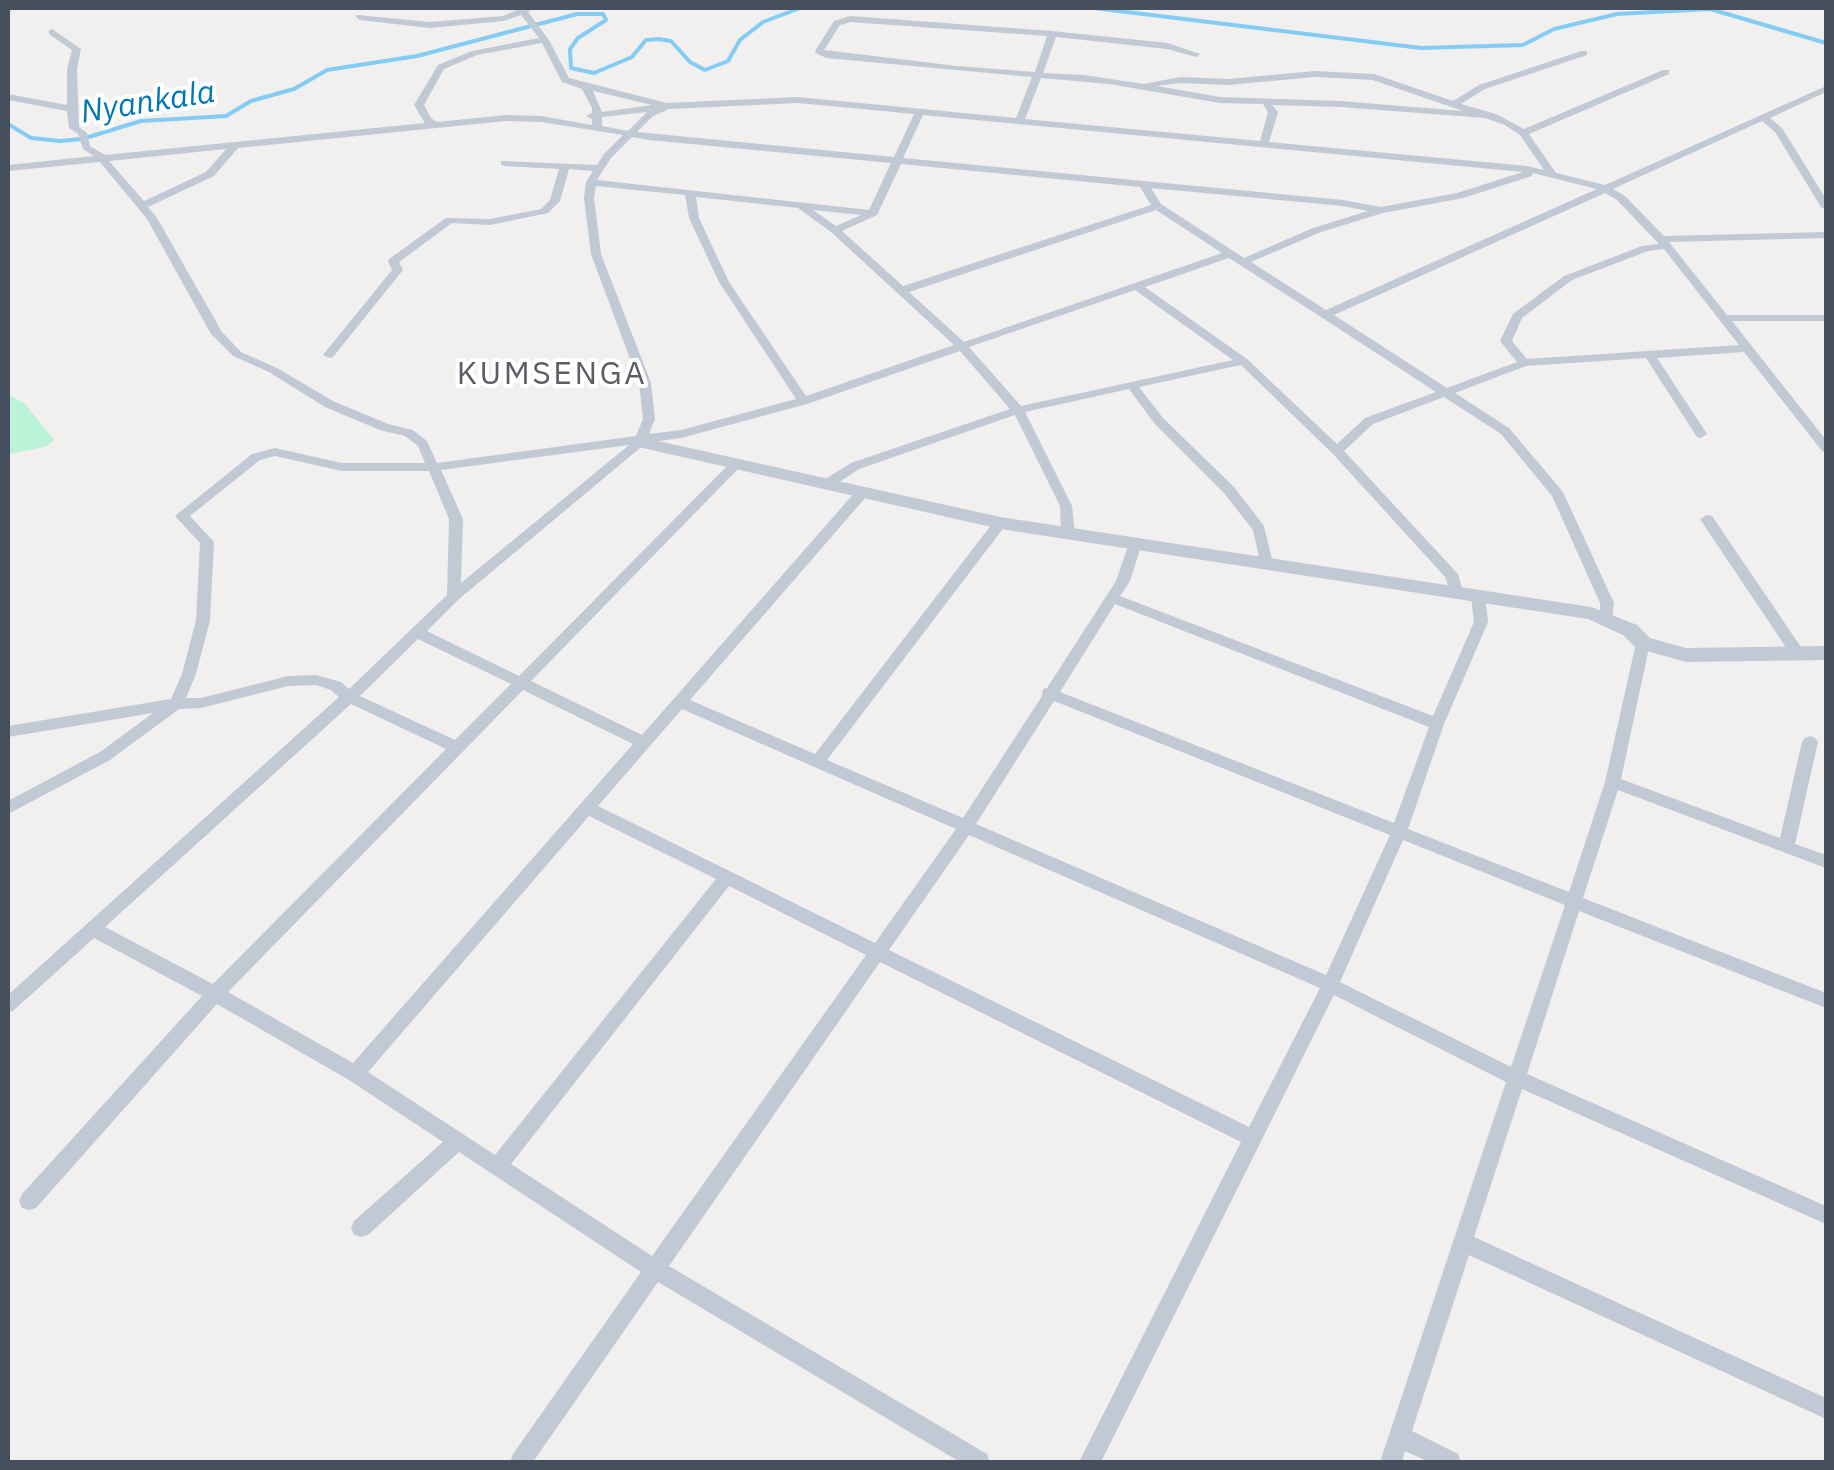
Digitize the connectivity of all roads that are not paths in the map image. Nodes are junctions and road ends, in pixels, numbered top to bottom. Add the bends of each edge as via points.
1 (524, 8) edge
2 (360, 17) dead end
3 (52, 32) dead end
4 (1052, 34) junction
5 (545, 40) junction
6 (1196, 54) dead end
7 (1584, 54) dead end
8 (1666, 72) dead end
9 (1038, 76) junction
10 (1145, 86) junction
11 (586, 88) junction
12 (1826, 89) edge
13 (8, 97) edge
14 (1266, 102) junction
15 (1456, 103) junction
16 (666, 106) junction
17 (72, 109) junction
18 (920, 111) junction
19 (1493, 116) junction
20 (1763, 118) junction
21 (1020, 120) junction
22 (597, 121) junction
23 (436, 126) junction
24 (1522, 133) junction
25 (628, 134) junction
26 (236, 144) junction
27 (1264, 144) junction
28 (100, 156) junction
29 (898, 160) junction
30 (504, 163) dead end
31 (8, 168) edge
32 (566, 168) junction
33 (598, 168) junction
34 (1528, 169) junction
35 (1550, 173) junction
36 (1808, 180) junction
37 (1826, 180) edge
38 (591, 182) junction
39 (1145, 186) junction
40 (1602, 187) junction
41 (690, 194) junction
42 (726, 197) junction
43 (142, 206) junction
44 (1157, 206) junction
45 (803, 207) junction
46 (1826, 207) edge
47 (1381, 210) junction
48 (873, 212) junction
49 (694, 218) junction
50 (835, 230) junction
51 (1826, 234) edge
52 (1664, 243) junction
53 (1232, 253) junction
54 (1244, 261) junction
55 (1135, 285) junction
56 (900, 292) junction
57 (1325, 315) junction
58 (1723, 318) junction
59 (1826, 318) edge
60 (961, 346) junction
61 (1747, 348) junction
62 (1648, 353) junction
63 (329, 355) dead end
64 (1243, 362) junction
65 (1524, 363) junction
66 (1131, 384) junction
67 (1443, 391) junction
68 (803, 401) junction
69 (1018, 410) junction
70 (1700, 434) dead end
71 (640, 442) junction
72 (1826, 448) edge
73 (1336, 451) junction
74 (734, 466) junction
75 (435, 467) junction
76 (827, 484) junction
77 (861, 494) junction
78 (1707, 519) dead end
79 (1000, 524) junction
80 (1068, 533) junction
81 (1134, 543) junction
82 (1266, 563) junction
83 (1456, 592) junction
84 (454, 596) junction
85 (1478, 596) junction
86 (1112, 598) junction
87 (1607, 618) junction
88 (417, 632) junction
89 (1644, 643) junction
90 (1826, 653) edge
91 (1798, 654) junction
92 (519, 682) junction
93 (1048, 693) junction
94 (349, 697) junction
95 (680, 702) junction
96 (176, 704) junction
97 (1437, 724) junction
98 (8, 731) edge
99 (1810, 742) dead end
100 (644, 743) junction
101 (456, 746) junction
102 (817, 762) junction
103 (1613, 782) junction
104 (8, 808) edge
105 (586, 808) junction
106 (965, 828) junction
107 (1399, 832) junction
108 (1786, 846) junction
109 (1826, 862) edge
110 (726, 877) junction
111 (1574, 901) junction
112 (91, 928) junction
113 (876, 951) junction
114 (1330, 985) junction
115 (215, 994) junction
116 (1826, 1001) edge
117 (8, 1005) edge
118 (355, 1074) junction
119 (1514, 1078) junction
120 (1253, 1139) junction
121 (457, 1140) junction
122 (497, 1167) junction
123 (30, 1201) dead end
124 (1826, 1214) edge
125 (361, 1228) dead end
126 (1463, 1242) junction
127 (656, 1269) junction
128 (1826, 1409) edge
129 (1400, 1436) junction
130 (521, 1462) edge
131 (979, 1462) edge
132 (1090, 1462) edge
133 (1391, 1462) edge
134 (1450, 1462) edge

1 - 2 street via 504,18 430,25
1 - 5 street
3 - 17 street via 77,48
4 - 6 street
4 - 9 street
4 - 9 street via 850,19 837,22 820,51
5 - 11 street via 565,80
5 - 23 street via 475,53 441,67 419,105
7 - 15 street
8 - 24 street
9 - 10 street
9 - 21 street
10 - 14 street via 1182,96
10 - 15 street via 1344,75 1374,77
11 - 16 street
11 - 22 street
12 - 20 street
13 - 17 street
14 - 19 street
14 - 27 street via 1273,112
15 - 19 street
16 - 18 street via 798,100
16 - 22 street
16 - 25 street
17 - 28 street via 74,128
18 - 21 street
18 - 29 street
19 - 24 street
20 - 36 street via 1779,130
20 - 40 street
21 - 27 street
22 - 23 street
22 - 25 street
23 - 26 street
24 - 35 street
25 - 29 street
25 - 33 street
26 - 28 street
26 - 43 street via 210,174
27 - 34 street
28 - 31 street
28 - 43 street
29 - 39 street
29 - 48 street
30 - 32 street
32 - 33 street
32 - 63 street via 555,202 544,211 490,222 450,220 393,260 398,270
33 - 38 street
34 - 35 street
34 - 47 street via 1460,196
35 - 40 street
36 - 37 street
36 - 46 street
38 - 41 street
38 - 71 street via 596,254 645,383 649,419
39 - 44 street
39 - 47 street
40 - 52 street
40 - 57 street
41 - 42 street
41 - 49 street
42 - 45 street
42 - 49 street
43 - 75 street via 217,334 238,354 328,404 409,433
44 - 53 street
44 - 56 street
45 - 48 street
45 - 50 street
47 - 54 street
48 - 50 street
49 - 68 street via 724,282
50 - 56 street
51 - 52 street
52 - 58 street
52 - 65 street via 1568,278 1518,316 1506,340
53 - 54 street
53 - 55 street
54 - 57 street
55 - 60 street
55 - 64 street
56 - 60 street
57 - 67 street
58 - 59 street
58 - 61 street
60 - 68 street
60 - 69 street
61 - 62 street
61 - 72 street
62 - 65 street
62 - 70 street
64 - 66 street
64 - 73 street
65 - 67 street
66 - 69 street
66 - 82 street via 1259,529
67 - 73 street via 1368,421
67 - 87 street via 1504,431 1558,495 1607,603
68 - 71 street
69 - 76 street via 855,466
69 - 80 street via 1066,506
71 - 74 street
71 - 75 street
71 - 84 street
73 - 83 street via 1453,577
74 - 76 street
74 - 92 street
75 - 84 street via 456,519
75 - 96 street via 342,467 274,452 256,458 182,516 207,542 203,620
76 - 77 street
77 - 79 street
77 - 95 street
78 - 91 street
79 - 80 street
79 - 102 street
80 - 81 street
81 - 82 street
81 - 86 street
82 - 83 street
83 - 85 street
84 - 88 street
85 - 87 street
85 - 97 street via 1481,622
86 - 93 street
86 - 97 street
87 - 89 street
88 - 92 street
88 - 94 street
89 - 91 street via 1686,655
89 - 103 street
90 - 91 street
92 - 100 street
92 - 101 street
93 - 106 street
93 - 107 street
94 - 96 street via 316,680 288,681 201,704
94 - 101 street
94 - 112 street
95 - 100 street
95 - 102 street
96 - 98 street
96 - 104 street via 104,756
97 - 107 street
99 - 108 street
100 - 105 street
101 - 115 street
102 - 106 street
103 - 108 street
103 - 111 street
105 - 110 street
105 - 118 street
106 - 113 street
106 - 114 street
107 - 111 street
107 - 114 street
108 - 109 street
110 - 113 street
110 - 122 street
111 - 116 street
111 - 119 street
112 - 115 street
112 - 117 street
113 - 120 street
113 - 127 street
114 - 119 street
114 - 120 street
115 - 118 street
115 - 123 street
118 - 121 street
119 - 124 street
119 - 126 street
120 - 132 street
121 - 122 street
121 - 125 street
122 - 127 street
126 - 128 street
126 - 129 street
127 - 130 street
127 - 131 street
129 - 133 street
129 - 134 street

